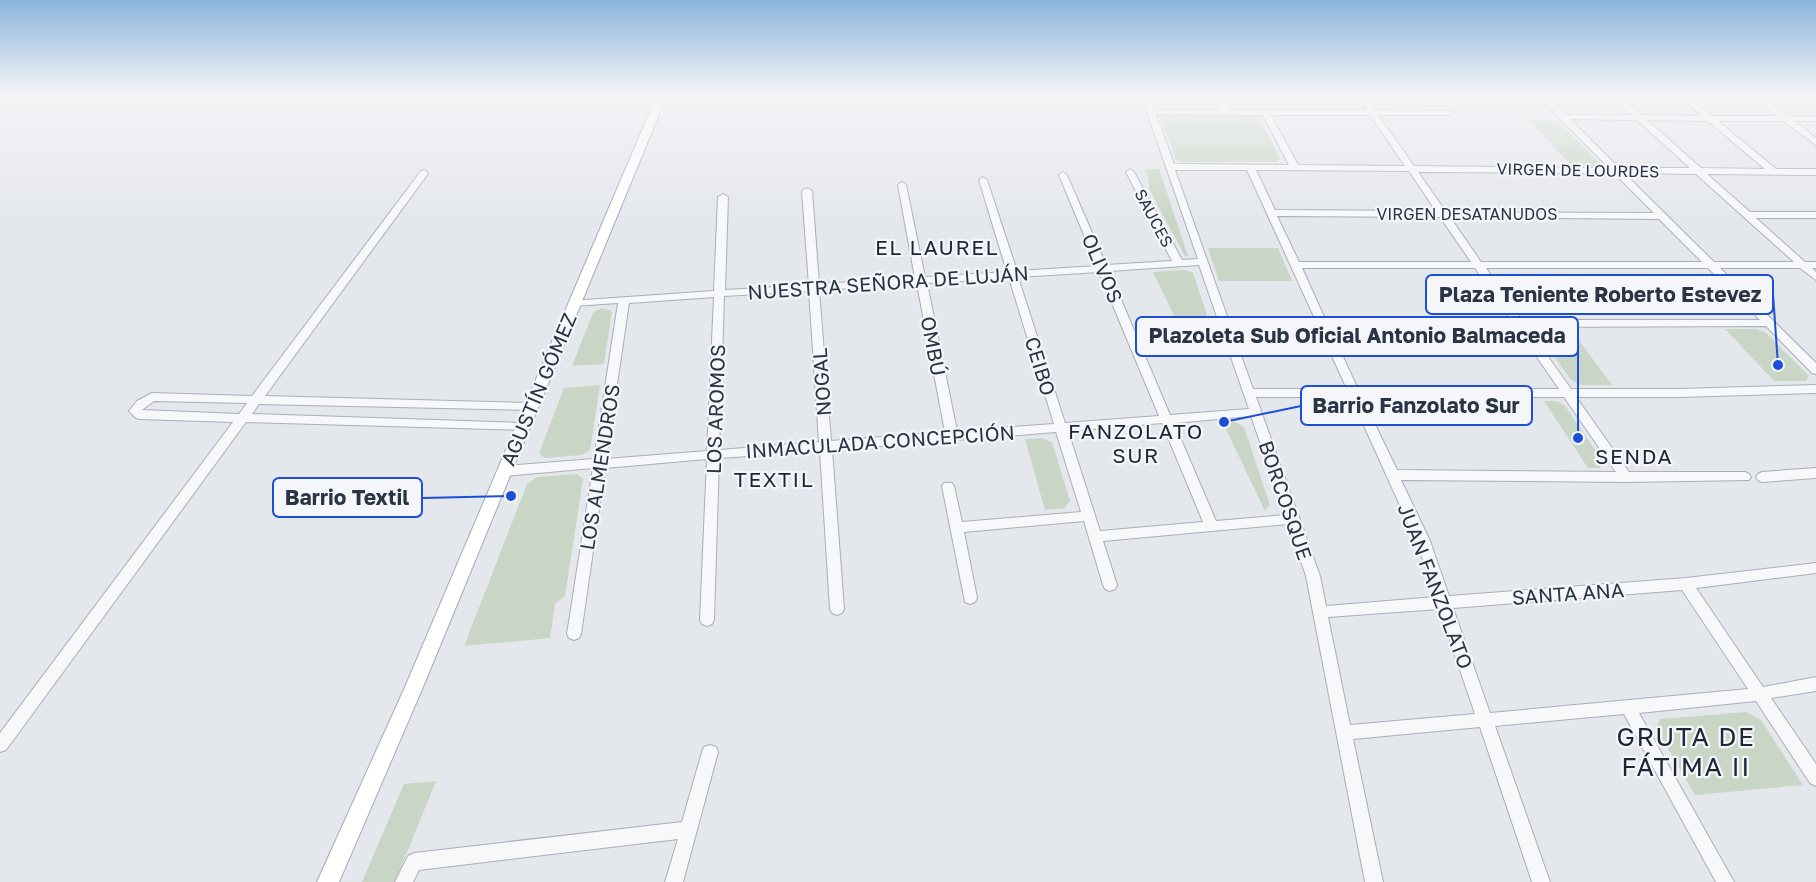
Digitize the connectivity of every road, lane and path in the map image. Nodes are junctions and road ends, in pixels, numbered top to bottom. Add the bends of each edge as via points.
1 (645, 136) edge
2 (1159, 136) edge
3 (1278, 136) edge
4 (1389, 136) edge
5 (1582, 136) edge
6 (1660, 136) edge
7 (1731, 136) edge
8 (1170, 167) junction
9 (1251, 167) junction
10 (1294, 167) junction
11 (1411, 168) junction
12 (1617, 171) junction
13 (1130, 172) dead end
14 (1700, 172) junction
15 (1774, 172) junction
16 (1816, 172) edge
17 (424, 173) dead end
18 (1063, 175) dead end
19 (983, 180) dead end
20 (902, 185) dead end
21 (807, 191) dead end
22 (723, 197) dead end
23 (1272, 213) junction
24 (1443, 214) junction
25 (1748, 215) junction
26 (1816, 215) edge
27 (1662, 216) junction
28 (1203, 262) junction
29 (1178, 263) junction
30 (1296, 265) junction
31 (1479, 265) junction
32 (1712, 265) junction
33 (1803, 265) junction
34 (1816, 265) edge
35 (1103, 268) junction
36 (1013, 274) junction
37 (1816, 277) edge
38 (921, 280) junction
39 (814, 287) junction
40 (719, 294) junction
41 (624, 300) junction
42 (574, 303) junction
43 (1769, 322) junction
44 (1323, 324) junction
45 (1520, 324) junction
46 (1816, 370) edge
47 (1816, 389) edge
48 (1249, 393) junction
49 (1355, 393) junction
50 (1568, 393) junction
51 (256, 399) junction
52 (531, 407) junction
53 (1256, 412) junction
54 (242, 418) junction
55 (1167, 419) junction
56 (522, 427) junction
57 (1060, 427) junction
58 (952, 436) junction
59 (825, 446) junction
60 (713, 454) junction
61 (600, 463) junction
62 (504, 471) junction
63 (1816, 473) edge
64 (1393, 475) junction
65 (1626, 477) junction
66 (1745, 477) dead end
67 (1762, 477) dead end
68 (948, 486) dead end
69 (1088, 516) junction
70 (1293, 519) junction
71 (1212, 527) junction
72 (956, 528) junction
73 (1095, 537) junction
74 (1816, 568) edge
75 (1686, 584) junction
76 (1110, 585) dead end
77 (970, 598) dead end
78 (1444, 602) junction
79 (837, 609) dead end
80 (1320, 612) junction
81 (707, 620) dead end
82 (574, 634) dead end
83 (1816, 684) edge
84 (1760, 693) junction
85 (1628, 707) junction
86 (1485, 720) junction
87 (1344, 733) junction
88 (0, 745) edge
89 (710, 752) dead end
90 (1816, 778) edge
91 (689, 829) junction
92 (328, 882) edge
93 (404, 882) edge
94 (674, 882) edge
95 (1374, 882) edge
96 (1541, 882) edge
97 (1725, 882) edge

1 - 42 main road, AGUSTÍN GÓMEZ
2 - 8 street, BORCOSQUE
3 - 10 street
4 - 11 street
5 - 12 street
6 - 14 street
7 - 15 street
8 - 9 street, VIRGEN DE LOURDES
8 - 28 street, BORCOSQUE
9 - 10 street, VIRGEN DE LOURDES
9 - 23 street, JUAN FANZOLATO
10 - 11 street, VIRGEN DE LOURDES
11 - 12 street, VIRGEN DE LOURDES
11 - 24 street
12 - 14 street, VIRGEN DE LOURDES
12 - 27 street
13 - 29 street, SAUCES
14 - 15 street, VIRGEN DE LOURDES
14 - 25 street
15 - 16 street, VIRGEN DE LOURDES
17 - 51 street
18 - 35 street, OLIVOS
19 - 36 street, CEIBO
20 - 38 street, OMBÚ
21 - 39 street, NOGAL
22 - 40 street, LOS AROMOS
23 - 24 street, VIRGEN DESATANUDOS
23 - 30 street, JUAN FANZOLATO
24 - 27 street, VIRGEN DESATANUDOS
24 - 31 street
25 - 26 street
25 - 33 street
27 - 32 street
28 - 29 street, NUESTRA SEÑORA DE LUJÁN
28 - 48 street, BORCOSQUE
29 - 35 street, NUESTRA SEÑORA DE LUJÁN
30 - 31 street
30 - 44 street, JUAN FANZOLATO
31 - 32 street
31 - 45 street
32 - 33 street
32 - 43 street
33 - 34 street
33 - 37 street
35 - 36 street, NUESTRA SEÑORA DE LUJÁN
35 - 55 street, OLIVOS
36 - 38 street, NUESTRA SEÑORA DE LUJÁN
36 - 57 street, CEIBO
38 - 39 street, NUESTRA SEÑORA DE LUJÁN
38 - 58 street, OMBÚ
39 - 40 street, NUESTRA SEÑORA DE LUJÁN
39 - 59 street, NOGAL
40 - 41 street, NUESTRA SEÑORA DE LUJÁN
40 - 60 street, LOS AROMOS
41 - 42 street, NUESTRA SEÑORA DE LUJÁN
41 - 61 street, LOS ALMENDROS
42 - 52 main road, AGUSTÍN GÓMEZ
43 - 45 street
43 - 46 street
44 - 45 street
44 - 49 street, JUAN FANZOLATO
45 - 50 street
47 - 50 street
48 - 49 street
48 - 53 street, BORCOSQUE
49 - 50 street
49 - 64 street, JUAN FANZOLATO
50 - 65 street
51 - 52 street
51 - 54 street
51 - 54 street via 152,396 135,411 140,415
52 - 56 main road, AGUSTÍN GÓMEZ
53 - 55 street, INMACULADA CONCEPCIÓN
53 - 70 street, BORCOSQUE
54 - 56 street
54 - 88 street
55 - 57 street, INMACULADA CONCEPCIÓN
55 - 71 street, OLIVOS
56 - 62 main road, AGUSTÍN GÓMEZ
57 - 58 street, INMACULADA CONCEPCIÓN
57 - 69 street, CEIBO
58 - 59 street, INMACULADA CONCEPCIÓN
59 - 60 street, INMACULADA CONCEPCIÓN
59 - 79 street, NOGAL
60 - 61 street, INMACULADA CONCEPCIÓN
60 - 81 street, LOS AROMOS
61 - 62 street, INMACULADA CONCEPCIÓN
61 - 82 street, LOS ALMENDROS
62 - 92 main road, AGUSTÍN GÓMEZ
63 - 67 street
64 - 65 street
64 - 78 street, JUAN FANZOLATO via 1423,541
65 - 66 street
68 - 72 street
69 - 72 street
69 - 73 street, CEIBO
70 - 71 street
70 - 80 street, BORCOSQUE via 1313,576
71 - 73 street
72 - 77 street
73 - 76 street, CEIBO
74 - 75 street, SANTA ANA
75 - 78 street, SANTA ANA
75 - 84 street
78 - 80 street, SANTA ANA
78 - 86 street, JUAN FANZOLATO
80 - 87 street, BORCOSQUE
83 - 84 street
84 - 85 street
84 - 90 street
85 - 86 street
85 - 97 street
86 - 87 street
86 - 96 street, JUAN FANZOLATO
87 - 95 street, BORCOSQUE
89 - 91 street
91 - 93 street via 414,862
91 - 94 street

